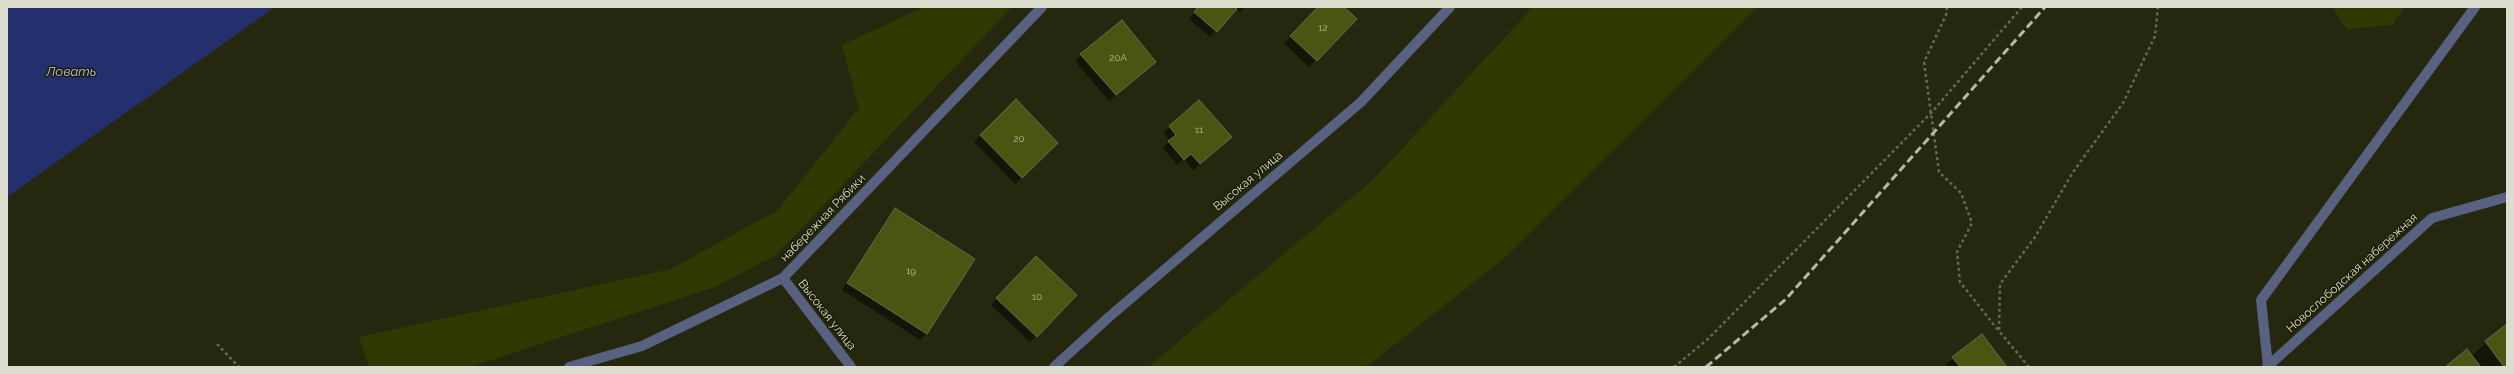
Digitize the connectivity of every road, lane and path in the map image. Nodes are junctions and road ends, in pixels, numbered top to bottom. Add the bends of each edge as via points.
1 (1042, 7) edge
2 (1450, 7) edge
3 (1947, 7) edge
4 (2022, 7) edge
5 (2158, 7) edge
6 (2474, 7) edge
7 (1932, 112) junction
8 (2507, 197) edge
9 (783, 278) junction
10 (1999, 331) junction
11 (217, 344) dead end
12 (239, 367) edge
13 (569, 367) edge
14 (851, 367) edge
15 (1054, 367) edge
16 (1674, 367) edge
17 (2029, 367) edge
18 (2268, 367) edge

1 - 9 street, набережная Рябики
2 - 15 street, Высокая улица via 1361,102
3 - 7 path via 1946,15 1924,62
4 - 7 path
5 - 10 path via 2155,36 2122,103 2073,172 2034,237 2000,284
6 - 18 street via 2458,33 2261,300
7 - 10 path via 1939,172 1961,193 1972,222 1957,252 1960,282
7 - 16 path via 1708,339
8 - 18 street, Новослободская набережная via 2432,218
9 - 13 street, набережная Рябики via 642,346
9 - 14 street, Высокая улица
10 - 17 path
11 - 12 path

